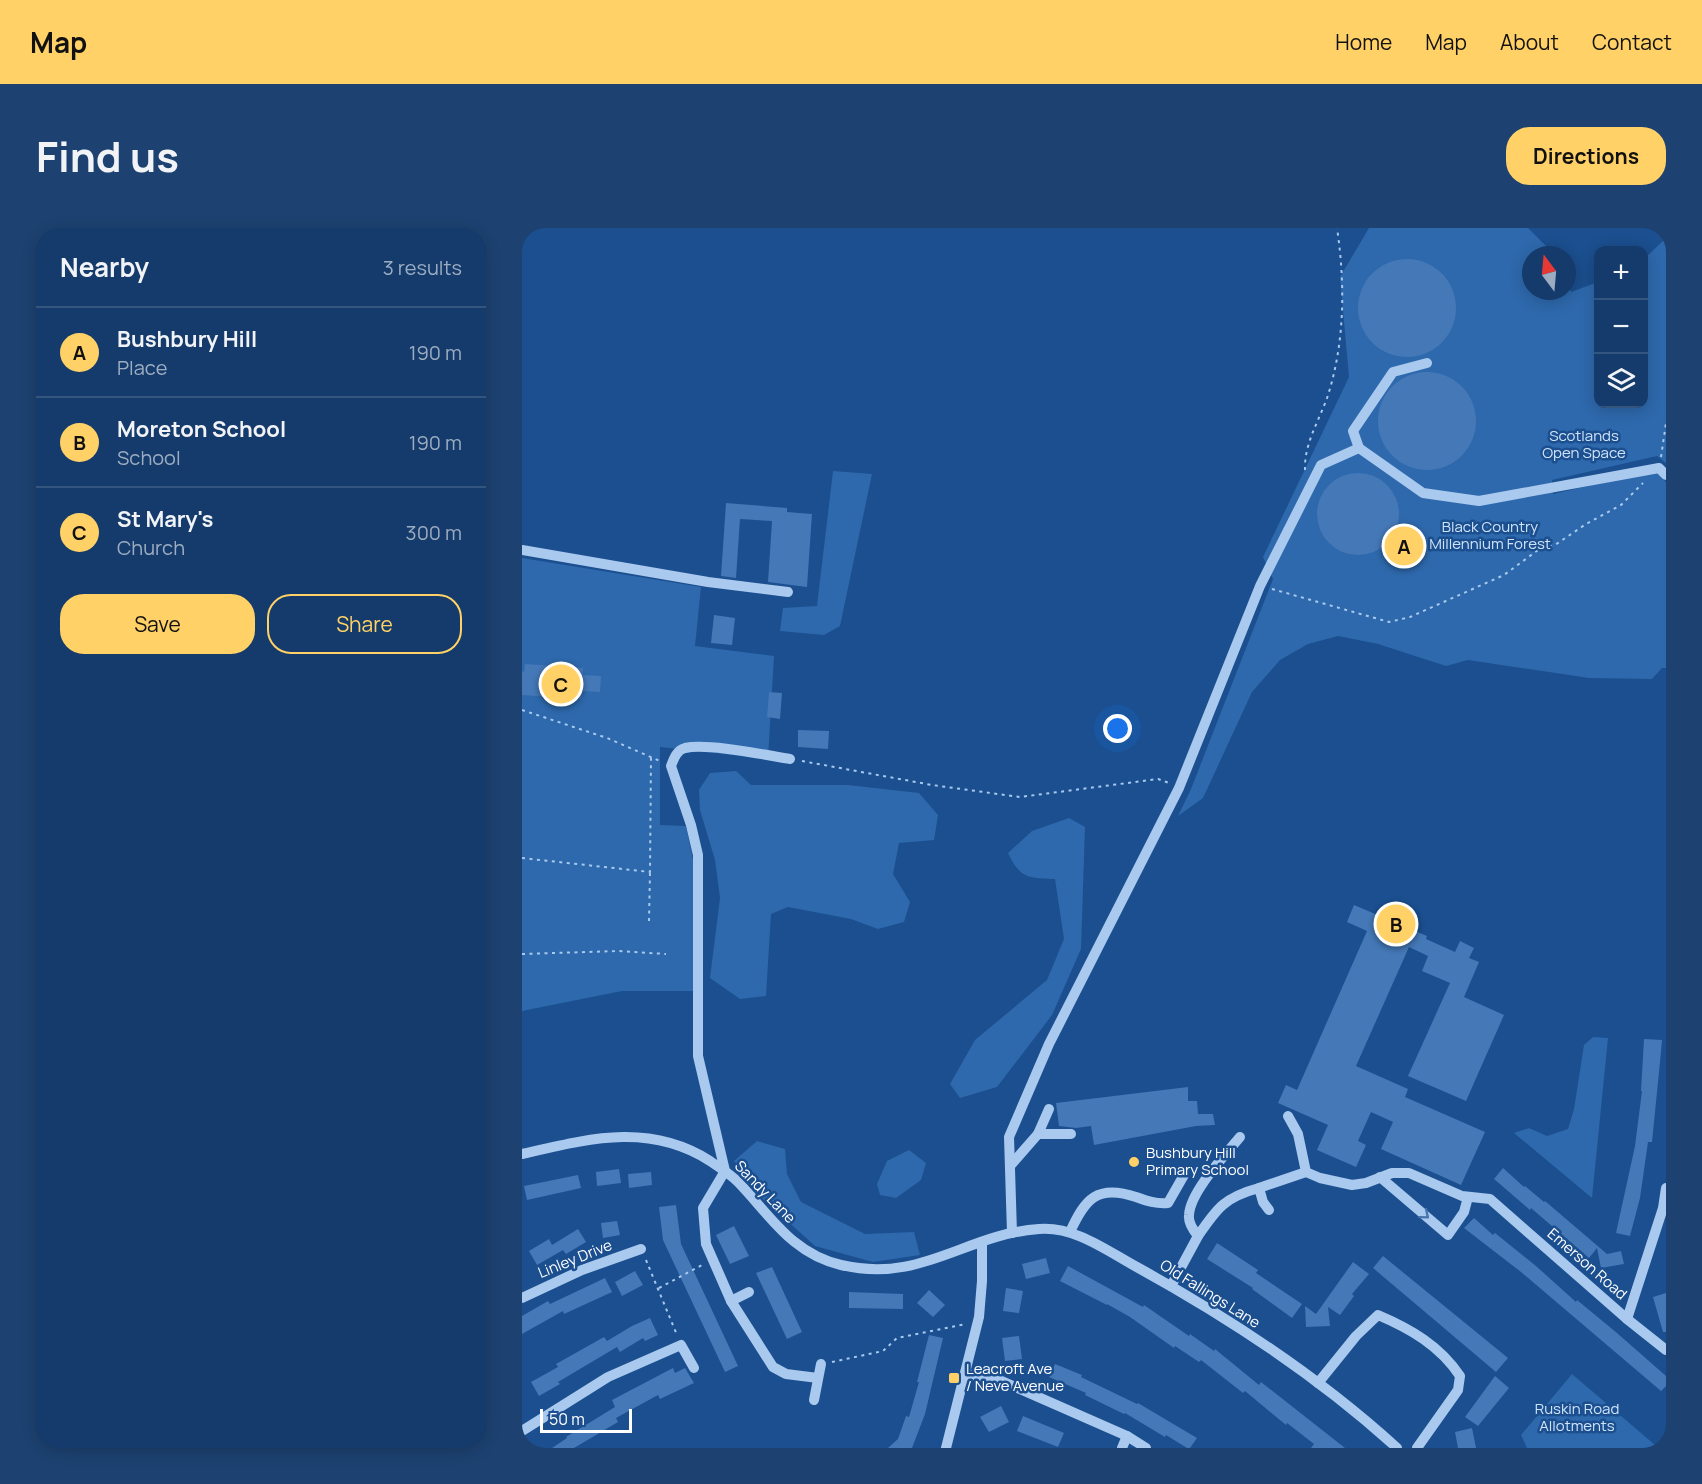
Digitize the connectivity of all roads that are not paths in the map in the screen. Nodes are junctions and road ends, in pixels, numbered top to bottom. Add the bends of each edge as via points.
1 (1427, 363) dead end
2 (1359, 448) junction
3 (1663, 472) edge
4 (522, 550) edge
5 (788, 592) dead end
6 (790, 759) road end
7 (1049, 1110) dead end
8 (1288, 1116) dead end
9 (1038, 1134) junction
10 (1071, 1134) dead end
11 (1240, 1137) dead end
12 (522, 1154) edge
13 (1010, 1166) junction
14 (725, 1171) junction
15 (1306, 1172) junction
16 (1184, 1175) dead end
17 (1380, 1177) junction
18 (1259, 1188) junction
19 (1666, 1188) edge
20 (1468, 1197) junction
21 (1269, 1210) dead end
22 (1070, 1232) junction
23 (1012, 1233) junction
24 (1198, 1236) junction
25 (982, 1242) junction
26 (641, 1249) road end
27 (1171, 1286) junction
28 (749, 1293) dead end
29 (522, 1298) edge
30 (731, 1301) junction
31 (1627, 1320) junction
32 (1666, 1350) edge
33 (821, 1364) road end
34 (694, 1368) dead end
35 (965, 1374) junction
36 (818, 1378) junction
37 (1318, 1383) junction
38 (813, 1400) dead end
39 (522, 1431) edge
40 (1127, 1436) junction
41 (946, 1448) edge
42 (1122, 1448) edge
43 (1146, 1448) edge
44 (1397, 1448) edge
45 (1417, 1448) edge

1 - 2 street via 1393,372 1353,431
2 - 3 street via 1423,493 1479,501 1637,471
2 - 13 street via 1322,465 1260,586 1179,788 1049,1044 1009,1137
4 - 5 street
6 - 14 street via 684,748 676,753 671,765 698,855 698,1056
7 - 9 street
8 - 15 street via 1298,1134
9 - 10 street
9 - 13 street
11 - 24 street via 1212,1170 1191,1205 1190,1223
12 - 14 street, Sandy Lane via 596,1138 639,1136 684,1147
13 - 23 street
14 - 25 street, Sandy Lane via 791,1239 839,1265 893,1270 916,1266
14 - 30 street via 703,1208 706,1244
15 - 17 street via 1352,1185
15 - 18 street
16 - 22 street via 1168,1203 1156,1204 1120,1192 1097,1194 1081,1210
17 - 20 street via 1409,1173
17 -> 20 street via 1448,1234 1464,1212
18 - 21 street
18 - 24 street via 1225,1202
19 - 31 street
20 - 31 street, Emerson Road via 1490,1199
22 - 23 street, Old Fallings Lane via 1043,1228
22 - 27 street, Old Fallings Lane
23 - 25 street, Old Fallings Lane
24 - 27 street
25 - 35 street via 978,1322
26 - 29 street, Linley Drive via 582,1270
27 - 37 street, Old Fallings Lane
28 - 30 street
30 - 36 street via 773,1367 786,1374
31 - 32 street, Emerson Road
33 - 36 street
34 - 39 street via 681,1345 608,1377
35 - 40 street via 997,1379
35 - 41 street
36 - 38 street
37 - 44 street, Old Fallings Lane
37 - 45 street via 1378,1315 1407,1327 1448,1358 1460,1376 1458,1390
40 - 42 street
40 - 43 street

